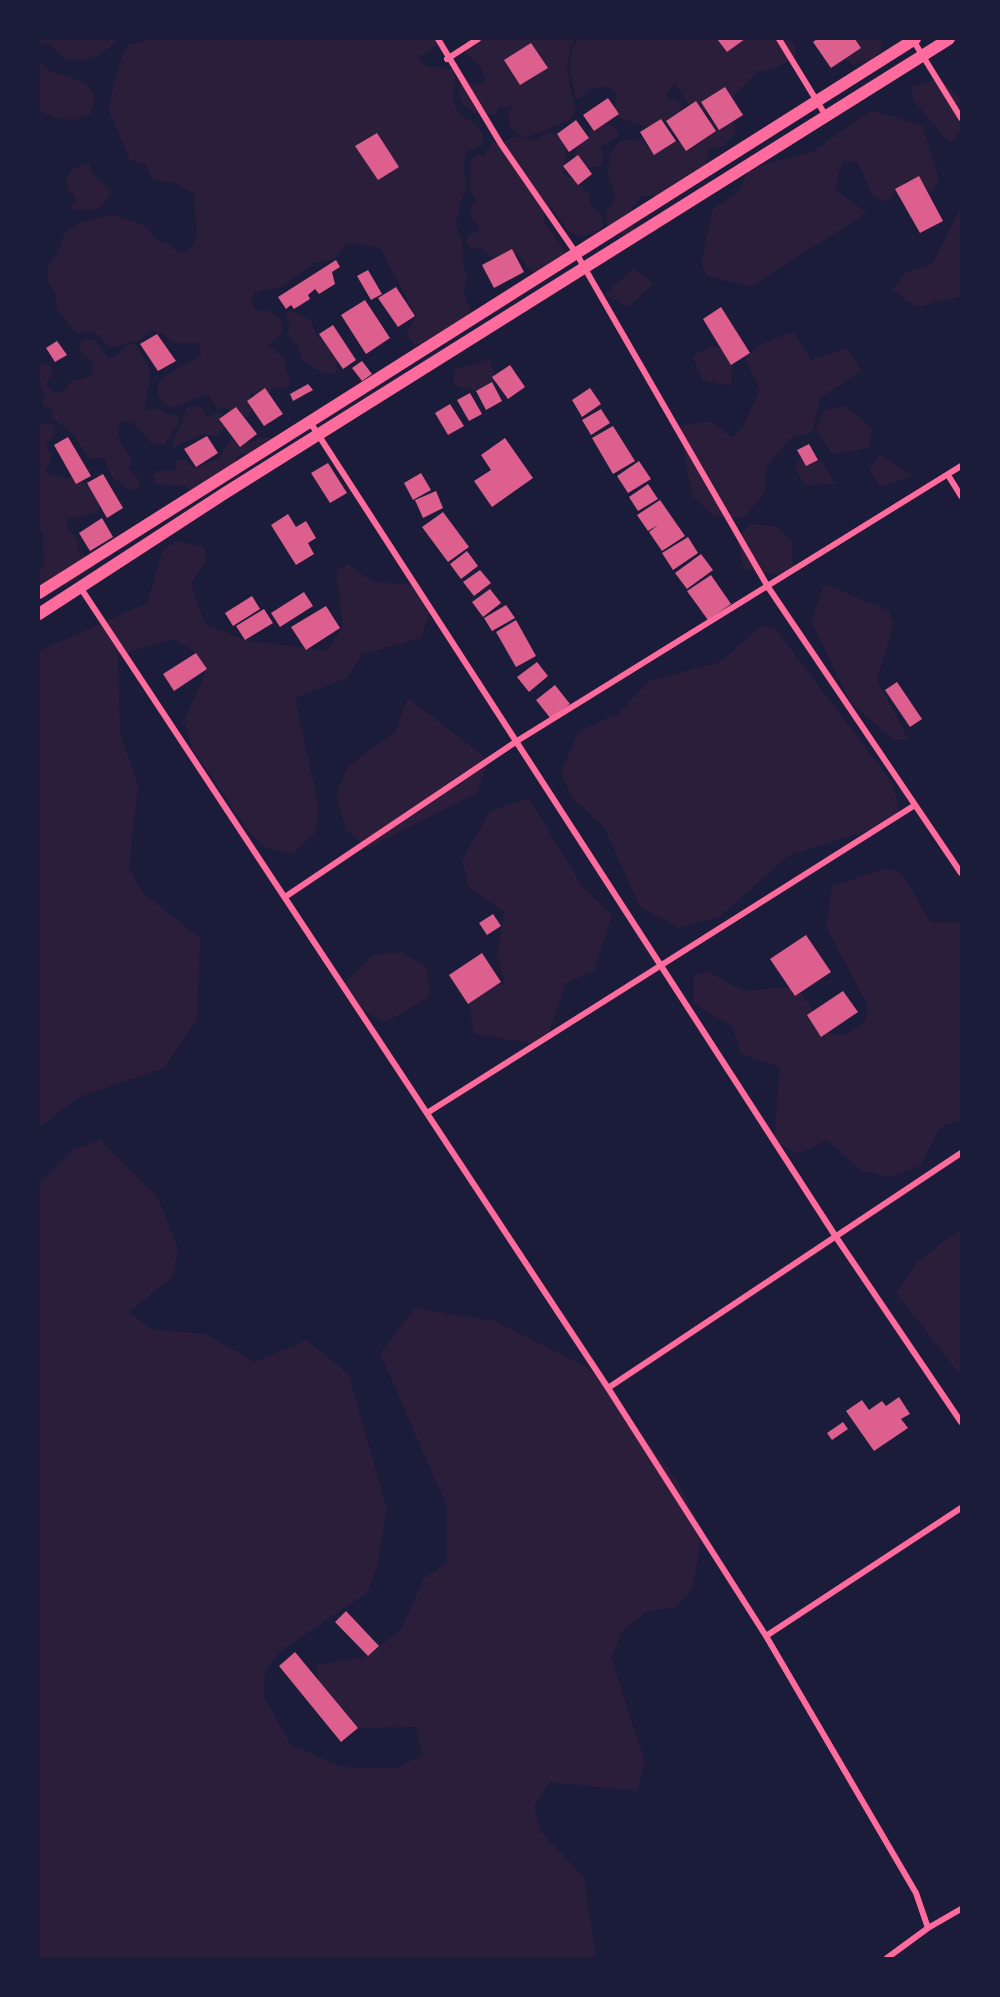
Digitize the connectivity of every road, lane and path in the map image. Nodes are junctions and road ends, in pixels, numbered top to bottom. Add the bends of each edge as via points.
1 (438, 39) edge
2 (478, 39) edge
3 (779, 39) edge
4 (949, 39) edge
5 (914, 40) edge
6 (922, 56) junction
7 (447, 59) junction
8 (817, 102) junction
9 (826, 116) junction
10 (961, 118) edge
11 (576, 253) junction
12 (582, 268) junction
13 (309, 422) junction
14 (317, 435) junction
15 (961, 466) edge
16 (948, 475) junction
17 (961, 496) edge
18 (80, 587) junction
19 (768, 587) junction
20 (39, 593) edge
21 (39, 614) edge
22 (517, 741) junction
23 (915, 805) junction
24 (961, 873) edge
25 (285, 897) junction
26 (662, 966) junction
27 (427, 1113) junction
28 (961, 1153) edge
29 (836, 1237) junction
30 (608, 1388) junction
31 (961, 1422) edge
32 (961, 1508) edge
33 (766, 1636) junction
34 (961, 1909) edge
35 (928, 1928) junction
36 (886, 1958) edge

1 - 7 street
2 - 7 street
3 - 8 street
4 - 6 main road
5 - 6 street
5 - 8 main road
6 - 9 main road
6 - 10 street
7 - 11 street
8 - 9 street
8 - 11 main road
9 - 12 main road
11 - 12 street
11 - 13 main road
12 - 14 main road
12 - 19 street
13 - 14 street
13 - 20 main road
14 - 18 main road
14 - 22 street
15 - 16 street
16 - 17 street
16 - 19 street
18 - 21 main road
18 - 25 street
19 - 22 street
19 - 23 street
22 - 25 street
22 - 26 street
23 - 24 street
23 - 26 street
25 - 27 street
26 - 27 street
26 - 29 street
27 - 30 street
28 - 29 street
29 - 30 street
29 - 31 street
30 - 33 street
32 - 33 street
33 - 35 street via 916,1893
34 - 35 street
35 - 36 street

